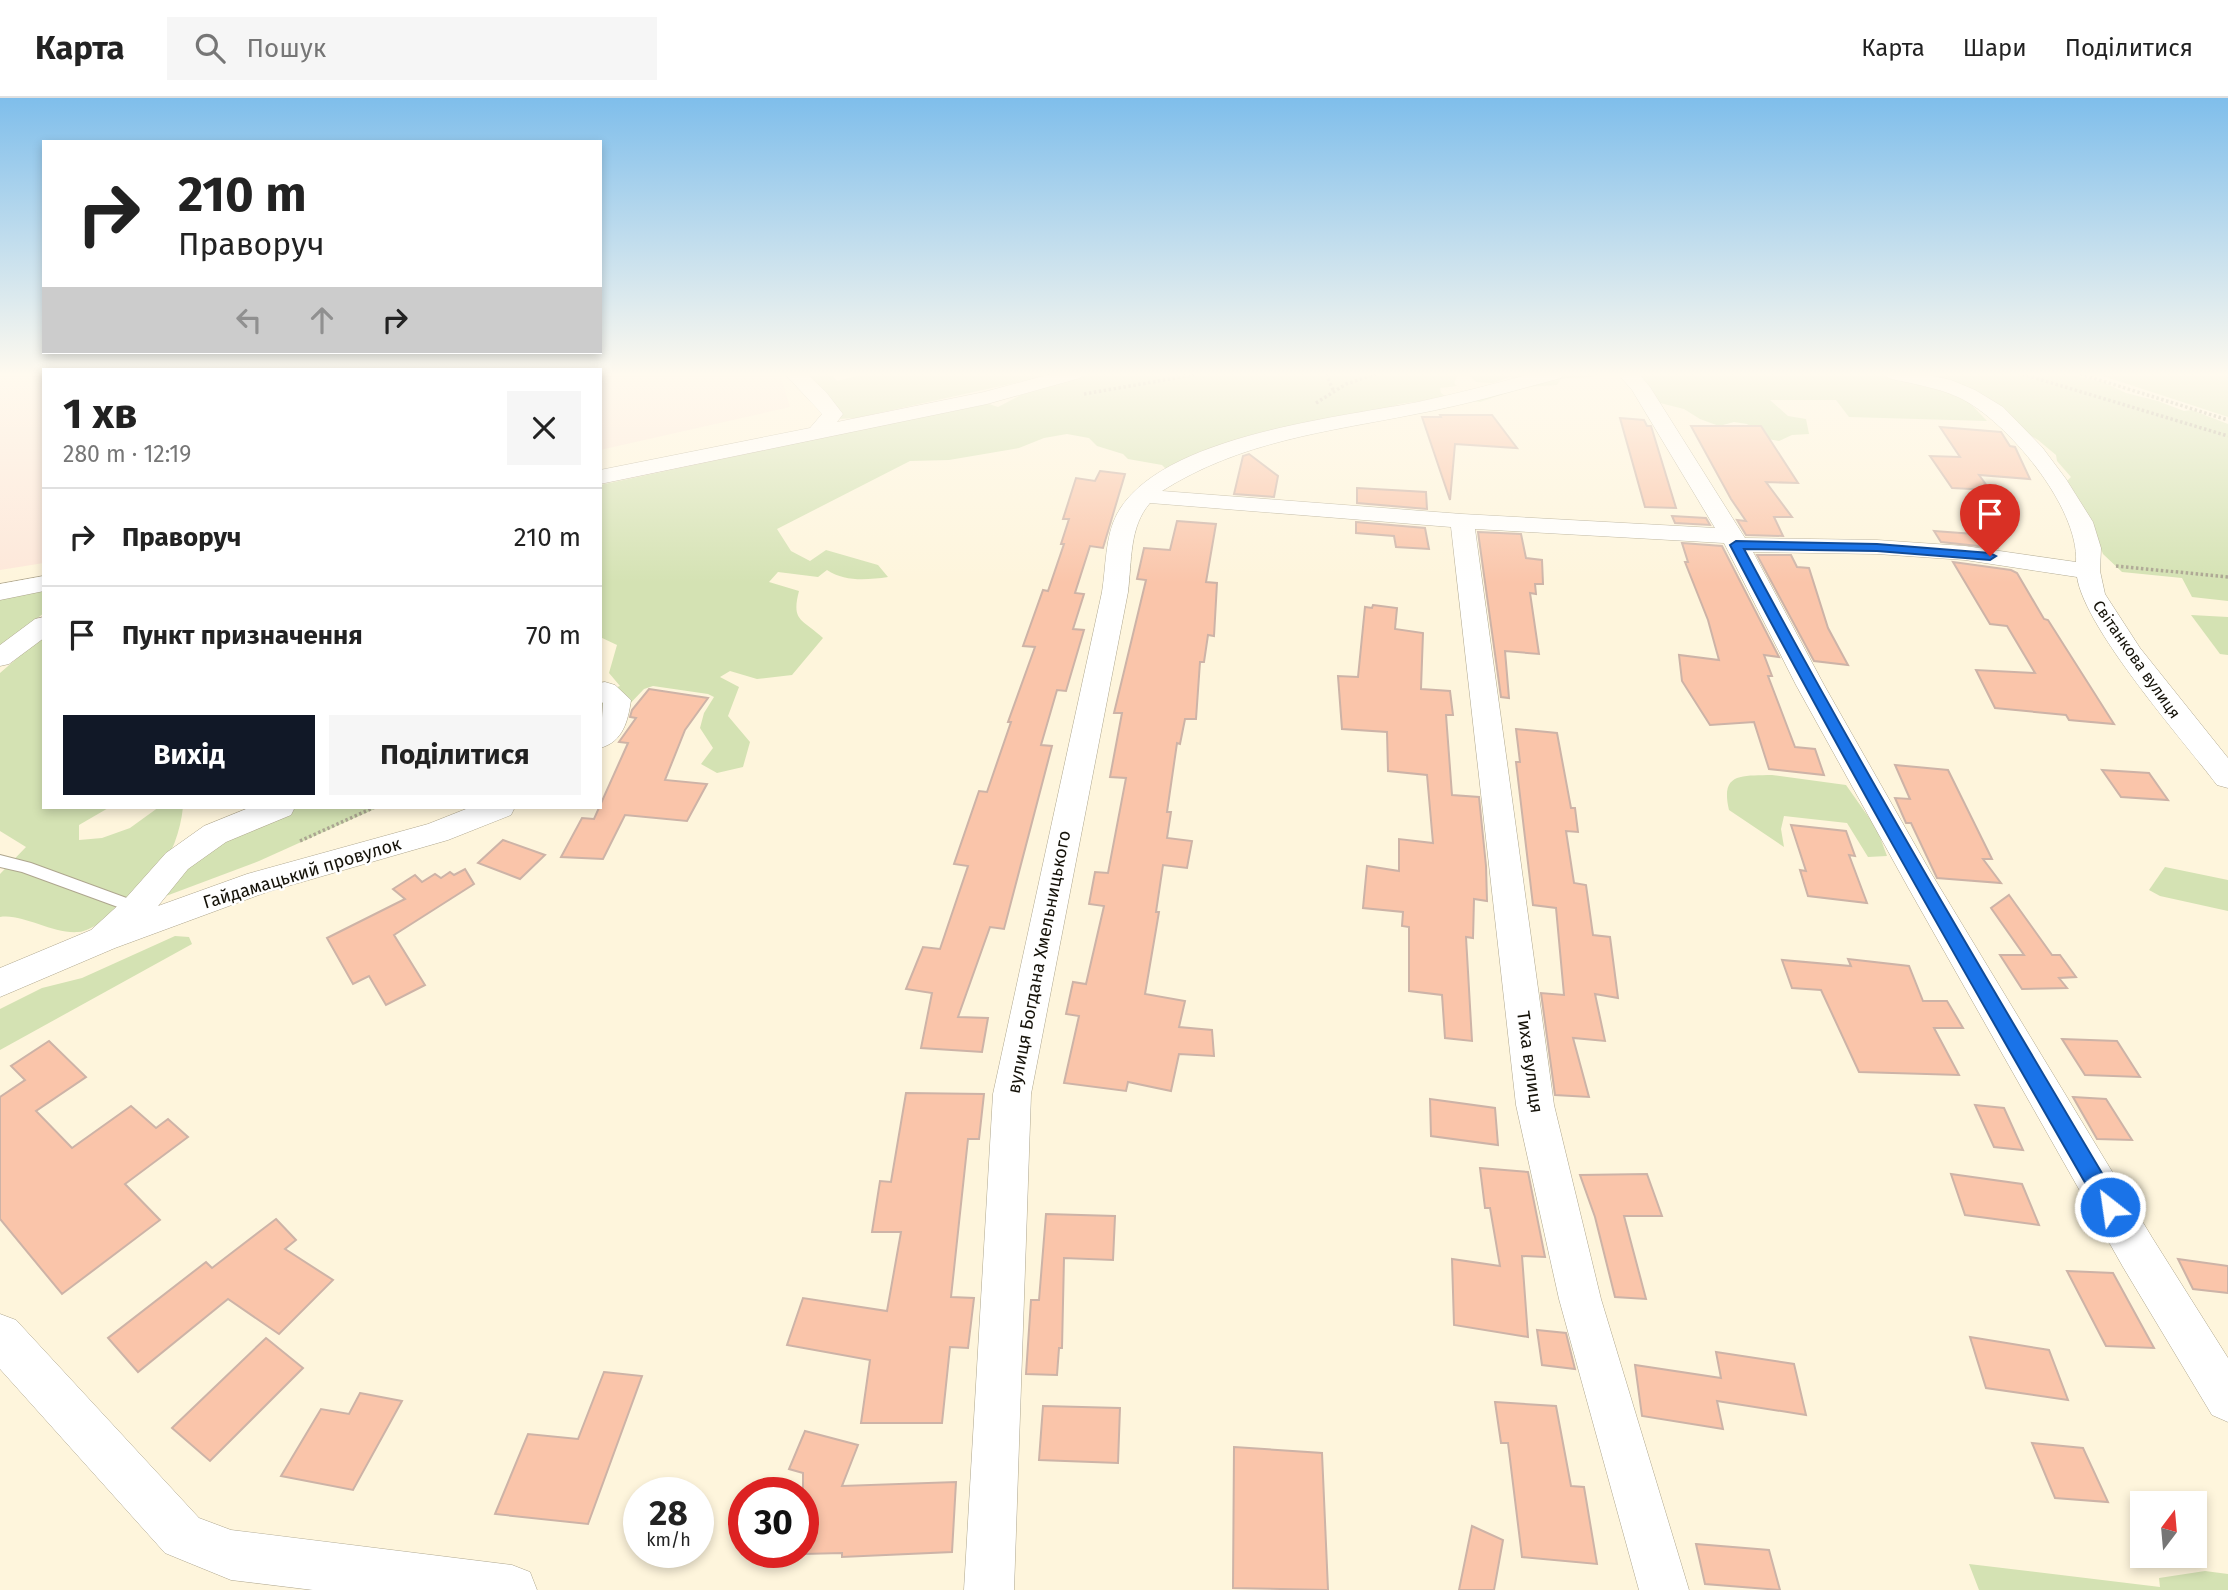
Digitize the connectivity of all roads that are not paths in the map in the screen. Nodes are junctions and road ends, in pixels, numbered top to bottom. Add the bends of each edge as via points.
1 (765, 444) edge
2 (1250, 444) edge
3 (1675, 444) edge
4 (2027, 444) edge
5 (602, 477) edge
6 (1152, 488) junction
7 (1461, 521) junction
8 (1734, 540) junction
9 (2088, 571) junction
10 (42, 583) edge
11 (0, 592) edge
12 (42, 626) edge
13 (0, 658) edge
14 (602, 692) edge
15 (602, 737) edge
16 (2228, 778) edge
17 (275, 809) edge
18 (495, 809) edge
19 (0, 861) edge
20 (137, 908) junction
21 (103, 939) junction
22 (0, 983) edge
23 (0, 1336) edge
24 (2228, 1399) edge
25 (512, 1590) edge
26 (989, 1590) edge
27 (1664, 1590) edge

1 - 5 street
2 - 6 street via 1183,467
3 - 8 street
4 - 9 street, Світанкова вулиця via 2081,522 2089,548
6 - 7 street
6 - 26 street, вулиця Богдана Хмельницького via 1126,516 1115,592 1012,1094
7 - 8 street
7 - 27 street, Тиха вулиця via 1535,1105 1580,1300
8 - 9 street via 1965,553
8 - 24 street via 1920,881
9 - 16 street, Світанкова вулиця via 2092,594 2130,653
10 - 11 street
12 - 13 street
14 - 15 street via 617,700 614,723
17 - 20 street, Гайдамацький провулок via 215,834 177,861
18 - 21 street, Гайдамацький провулок via 437,832 258,883
19 - 20 lane
20 - 21 street, Гайдамацький провулок
21 - 22 street, Гайдамацький провулок
23 - 25 street via 182,1535 230,1555

